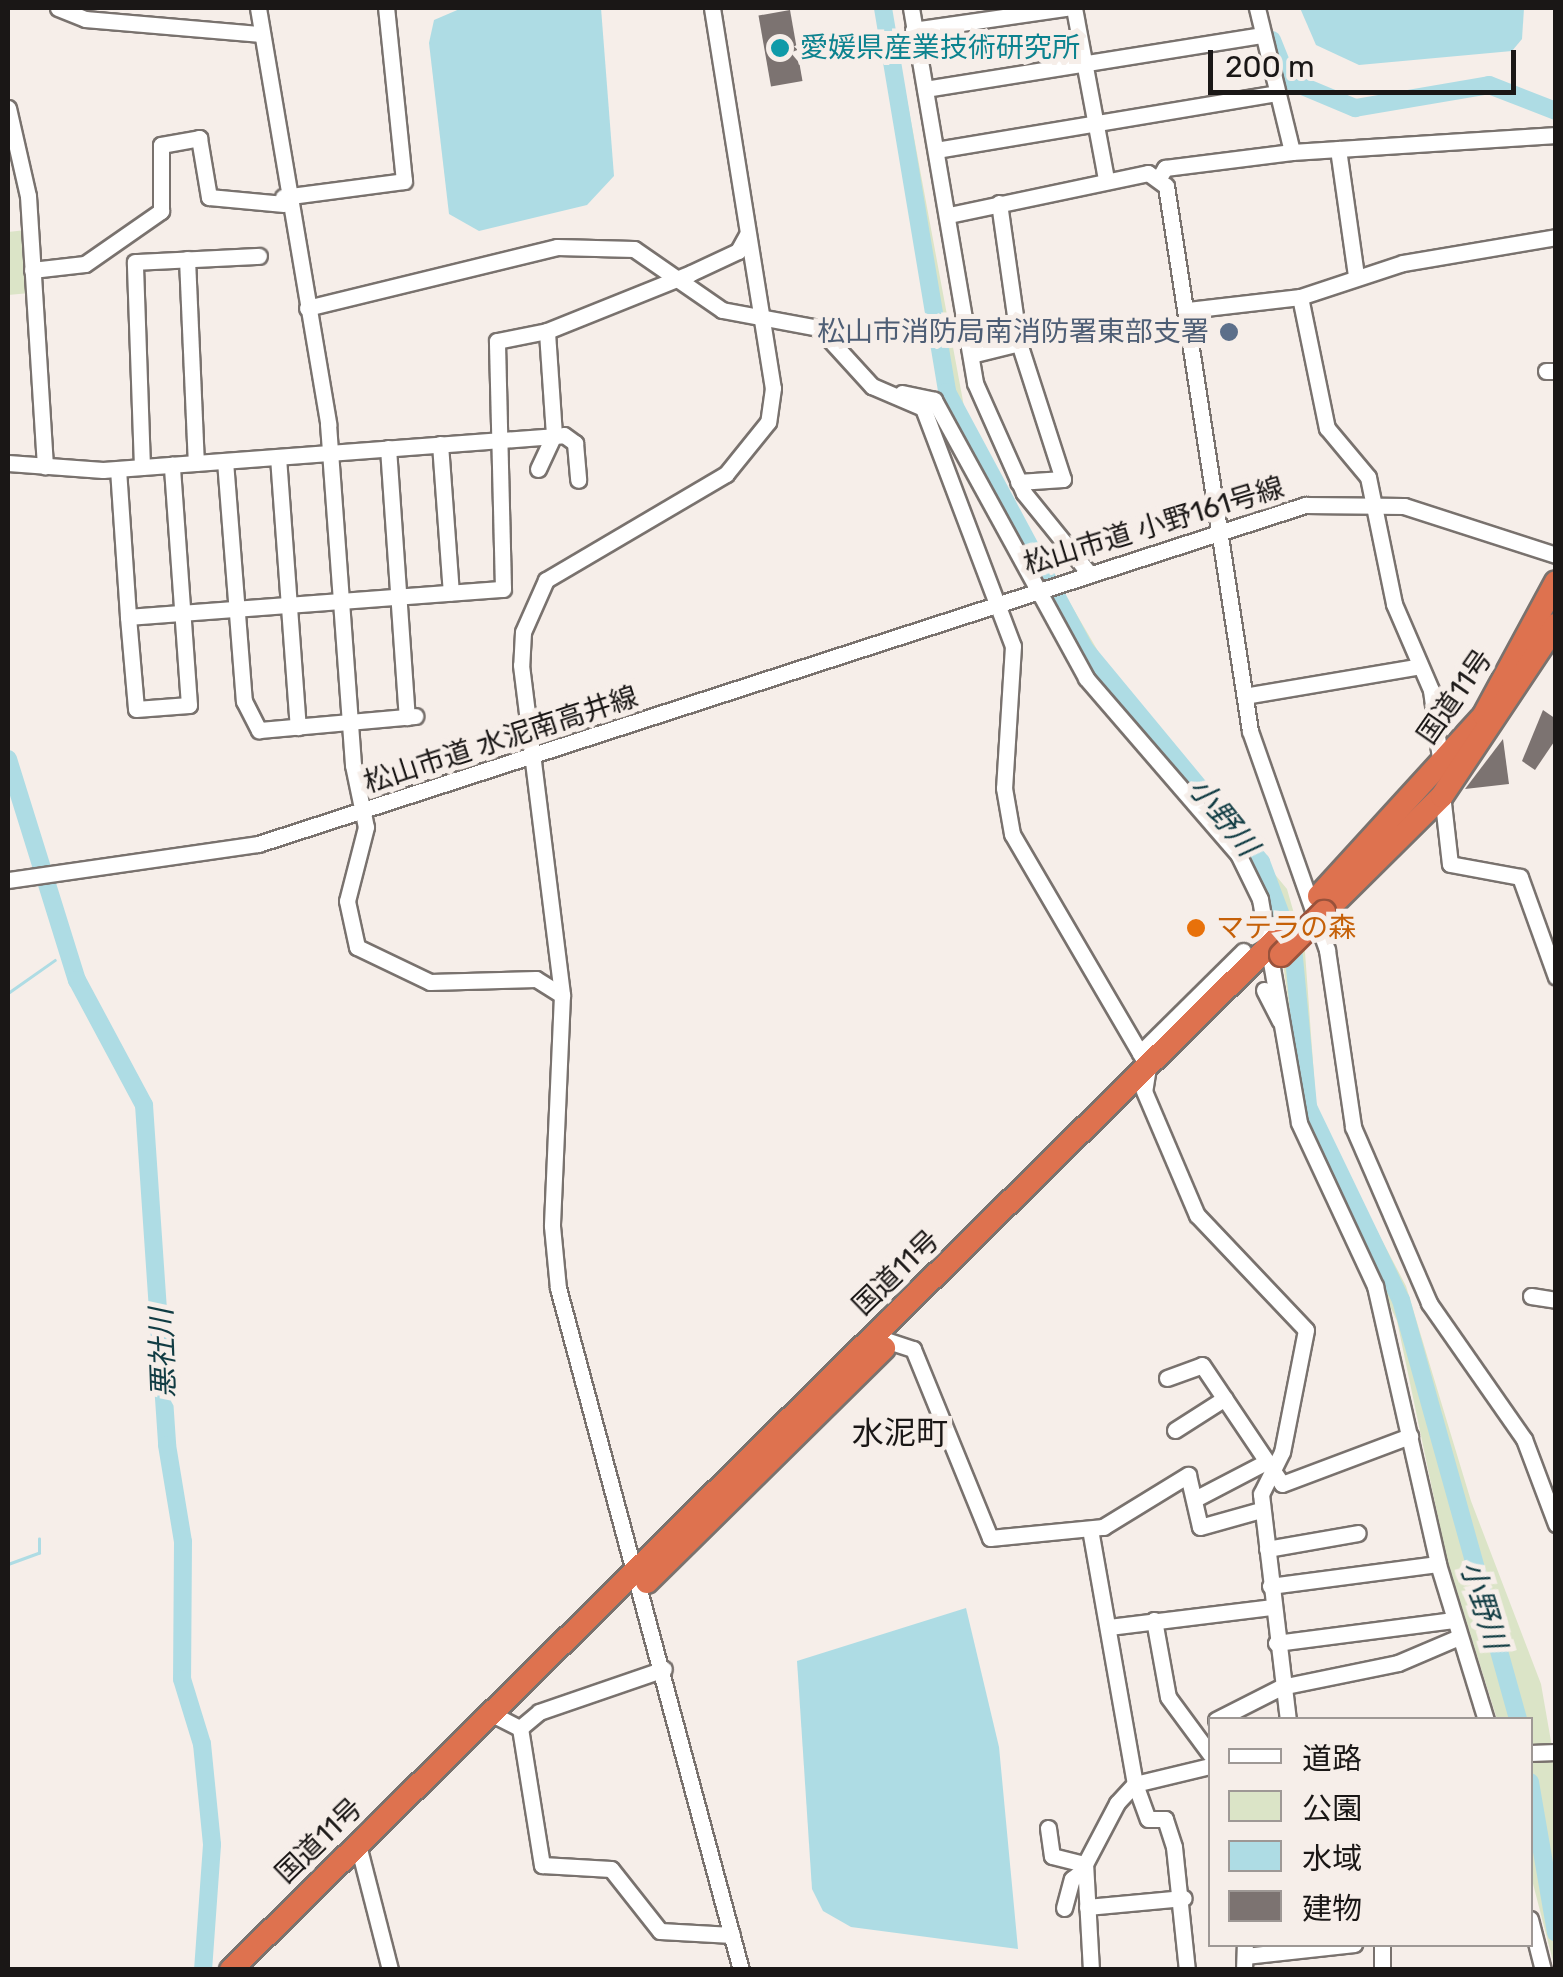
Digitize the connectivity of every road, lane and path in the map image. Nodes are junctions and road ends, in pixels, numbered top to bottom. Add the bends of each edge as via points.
1 (58, 8) edge
2 (258, 8) edge
3 (386, 8) edge
4 (712, 8) edge
5 (910, 8) edge
6 (1066, 8) edge
7 (1074, 8) edge
8 (1256, 8) edge
9 (913, 30) junction
10 (262, 34) junction
11 (1263, 35) junction
12 (1084, 64) junction
13 (924, 88) junction
14 (1276, 93) junction
15 (8, 108) edge
16 (1095, 122) junction
17 (1556, 135) edge
18 (936, 150) junction
19 (1338, 150) junction
20 (1292, 152) junction
21 (14, 154) edge
22 (1159, 178) junction
23 (1106, 179) junction
24 (284, 200) junction
25 (999, 204) junction
26 (949, 215) junction
27 (132, 232) junction
28 (747, 235) junction
29 (1556, 237) edge
30 (259, 256) dead end
31 (188, 260) junction
32 (134, 262) junction
33 (32, 270) junction
34 (1356, 276) junction
35 (672, 278) junction
36 (1300, 297) junction
37 (307, 308) junction
38 (1188, 310) junction
39 (761, 316) junction
40 (547, 331) junction
41 (1018, 343) junction
42 (971, 355) junction
43 (898, 393) junction
44 (554, 435) junction
45 (498, 440) junction
46 (440, 444) junction
47 (388, 448) junction
48 (330, 453) junction
49 (278, 457) junction
50 (225, 461) junction
51 (8, 463) edge
52 (196, 463) junction
53 (172, 465) junction
54 (45, 466) junction
55 (142, 468) junction
56 (538, 469) dead end
57 (118, 470) junction
58 (578, 480) dead end
59 (1018, 482) junction
60 (1374, 503) junction
61 (1221, 527) junction
62 (1556, 556) edge
63 (1088, 572) junction
64 (1556, 582) edge
65 (1038, 588) junction
66 (451, 593) junction
67 (398, 598) junction
68 (1000, 600) junction
69 (342, 602) junction
70 (288, 606) junction
71 (236, 610) junction
72 (183, 613) junction
73 (128, 617) junction
74 (1550, 632) edge
75 (1416, 667) junction
76 (1250, 695) junction
77 (351, 723) junction
78 (298, 727) junction
79 (531, 756) junction
80 (1441, 769) junction
81 (1442, 796) junction
82 (364, 812) junction
83 (8, 880) edge
84 (1322, 904) junction
85 (1276, 950) junction
86 (1243, 951) dead end
87 (1556, 977) edge
88 (1264, 990) dead end
89 (562, 995) junction
90 (1288, 1032) junction
91 (1144, 1070) junction
92 (1531, 1296) dead end
93 (1556, 1300) edge
94 (882, 1339) junction
95 (1167, 1378) dead end
96 (1225, 1398) junction
97 (1175, 1430) dead end
98 (1410, 1436) junction
99 (1266, 1470) junction
100 (1194, 1499) junction
101 (1261, 1510) junction
102 (1556, 1524) edge
103 (1090, 1529) junction
104 (1358, 1533) dead end
105 (1267, 1549) junction
106 (1438, 1564) junction
107 (640, 1579) junction
108 (1270, 1586) junction
109 (1272, 1607) junction
110 (1154, 1620) junction
111 (1452, 1620) junction
112 (1109, 1627) junction
113 (1459, 1637) junction
114 (1276, 1642) junction
115 (664, 1669) junction
116 (1281, 1688) junction
117 (1219, 1717) edge
118 (1287, 1717) edge
119 (1485, 1717) edge
120 (506, 1721) junction
121 (1208, 1722) edge
122 (1208, 1767) edge
123 (1135, 1784) junction
124 (1048, 1828) dead end
125 (360, 1853) junction
126 (1085, 1866) junction
127 (1184, 1898) junction
128 (1088, 1906) junction
129 (1064, 1908) dead end
130 (1533, 1931) edge
131 (732, 1935) junction
132 (1329, 1947) edge
133 (1244, 1957) edge
134 (231, 1970) edge
135 (250, 1970) edge
136 (390, 1970) edge
137 (740, 1970) edge
138 (1091, 1970) edge
139 (1187, 1970) edge
140 (1543, 1970) edge

1 - 10 street via 86,19
2 - 10 street
3 - 24 street via 404,180
4 - 28 street
5 - 9 street
6 - 9 street
7 - 12 street
8 - 11 street
9 - 13 street
10 - 24 street
11 - 12 street
11 - 14 street
12 - 13 street
12 - 16 street
13 - 18 street
14 - 16 street
14 - 20 street
15 - 21 street
16 - 18 street
16 - 23 street
17 - 19 street
18 - 26 street
19 - 20 street
19 - 34 street
20 - 22 street via 1165,168
21 - 33 street
22 - 23 street
22 - 38 street
23 - 25 street
24 - 27 street via 209,197 199,138 160,145 161,210
24 - 37 street
25 - 26 street
25 - 41 street
26 - 42 street
27 - 32 street
27 - 33 street via 84,264
28 - 35 street via 738,251
28 - 39 street
29 - 34 street
30 - 31 street
31 - 32 street
31 - 52 street
32 - 55 street
33 - 54 street
34 - 36 street
35 - 37 street via 634,249 556,246
35 - 39 street via 722,310
35 - 40 street
36 - 38 street
36 - 60 street via 1327,428 1368,477
37 - 48 street
38 - 61 street
39 - 43 street via 819,328 860,376
39 - 79 street via 773,388 752,451 546,580 523,632
40 - 44 street
40 - 45 street via 497,341
41 - 42 street
41 - 59 street via 1063,480
42 - 59 street via 994,441
43 - 65 street via 934,400
43 - 68 street via 930,418
44 - 45 street
44 - 56 street
44 - 58 street via 576,443
45 - 46 street
45 - 66 street via 503,589
46 - 47 street
46 - 66 street
47 - 48 street
47 - 67 street
48 - 49 street
48 - 69 street
49 - 50 street
49 - 70 street
50 - 52 street
50 - 71 street
51 - 54 street
52 - 53 street
53 - 55 street
53 - 72 street
54 - 57 street
55 - 57 street
57 - 73 street
59 - 63 street
60 - 61 street, 松山市道 小野161号線 via 1305,505
60 - 62 street, 松山市道 小野161号線 via 1432,512
60 - 75 street
61 - 63 street, 松山市道 小野161号線
61 - 76 street
63 - 65 street, 松山市道 小野161号線
64 - 74 highway, 国道11号
65 - 68 street, 松山市道 小野161号線
65 - 85 street via 1115,716 1238,854
66 - 67 street
67 - 69 street
67 - 77 street via 411,717
68 - 79 street, 松山市道 水泥南高井線
68 - 91 street via 1014,646 1004,788 1012,834
69 - 70 street
69 - 77 street
70 - 71 street
70 - 78 street
71 - 72 street
71 - 78 street via 244,701 259,730
72 - 73 street
72 - 73 street via 189,705 136,709
74 - 80 highway, 国道11号
74 - 81 highway, 国道11号
75 - 76 street
75 - 80 street via 1430,690
76 - 102 street via 1255,749 1330,965 1353,1127 1429,1302 1524,1439
77 - 78 street
77 - 82 street
79 - 82 street, 松山市道 水泥南高井線
79 - 89 street
80 - 81 street
80 - 84 highway, 国道11号
81 - 84 highway, 国道11号
81 - 87 street via 1444,854 1462,869 1520,877
82 - 83 street, 松山市道 水泥南高井線 via 213,855
82 - 89 street via 365,848 347,901 364,956 430,982 536,979
84 - 85 highway, 国道11号
85 - 90 street
85 - 91 highway, 国道11号
86 - 91 street
88 - 90 street
89 - 107 street via 553,1256
90 - 98 street via 1299,1123 1368,1265
91 - 94 highway, 国道11号
91 - 99 street via 1197,1215 1306,1330
92 - 93 street
94 - 103 street via 913,1348 986,1535
94 - 107 highway, 国道11号
95 - 96 street via 1202,1365
96 - 97 street
96 - 99 street
98 - 99 street via 1282,1484
98 - 106 street
99 - 100 street
99 - 101 street
100 - 101 street via 1200,1527
100 - 103 street via 1188,1475
101 - 105 street
103 - 112 street
104 - 105 street
105 - 108 street
106 - 108 street
106 - 111 street
107 - 115 street
107 - 120 highway, 国道11号
108 - 109 street
109 - 110 street
109 - 114 street
110 - 112 street
110 - 121 street via 1168,1697
111 - 113 street
111 - 114 street
112 - 123 street
113 - 116 street via 1398,1663
113 - 119 street
114 - 116 street
115 - 120 street
115 - 131 street
116 - 117 street
116 - 118 street
120 - 125 highway, 国道11号
120 - 131 street via 542,1864 611,1869 660,1932
122 - 123 street
123 - 126 street
123 - 127 street via 1148,1819 1165,1819
124 - 126 street via 1052,1856
125 - 134 highway, 国道11号
125 - 135 highway, 国道11号
125 - 136 street
126 - 128 street
126 - 129 street via 1072,1879
127 - 128 street
127 - 139 street
128 - 138 street
130 - 140 street
131 - 137 street
132 - 133 street

